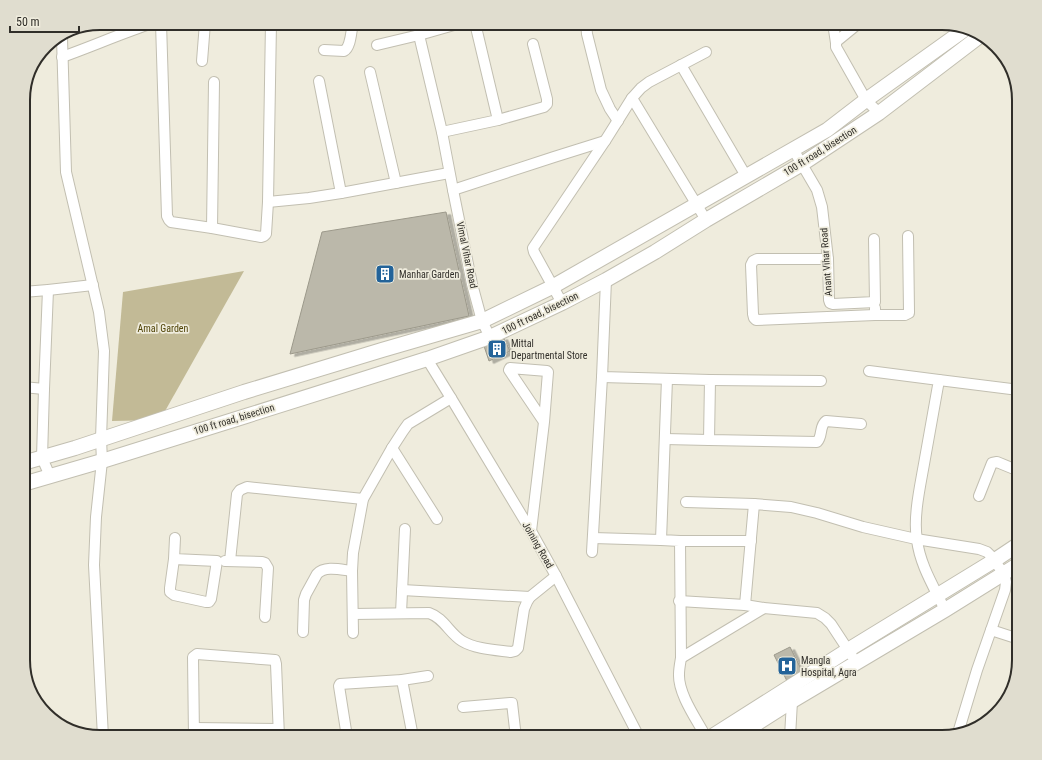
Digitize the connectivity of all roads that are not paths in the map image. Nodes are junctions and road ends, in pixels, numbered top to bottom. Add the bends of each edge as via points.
1 (121, 30) edge
2 (161, 30) edge
3 (204, 30) edge
4 (271, 30) edge
5 (352, 30) edge
6 (436, 30) edge
7 (477, 30) edge
8 (587, 30) edge
9 (834, 30) edge
10 (851, 30) edge
11 (960, 33) edge
12 (419, 35) junction
13 (976, 39) edge
14 (62, 41) edge
15 (836, 43) junction
16 (533, 44) dead end
17 (377, 45) dead end
18 (324, 50) dead end
19 (706, 52) dead end
20 (62, 57) junction
21 (202, 61) dead end
22 (681, 65) junction
23 (370, 72) dead end
24 (319, 81) dead end
25 (214, 82) dead end
26 (632, 98) junction
27 (866, 100) junction
28 (879, 113) junction
29 (498, 120) junction
30 (618, 121) junction
31 (442, 132) junction
32 (605, 142) junction
33 (793, 149) junction
34 (802, 164) junction
35 (449, 173) junction
36 (746, 176) junction
37 (396, 183) junction
38 (453, 190) junction
39 (341, 193) junction
40 (268, 202) junction
41 (697, 204) junction
42 (706, 220) junction
43 (212, 228) junction
44 (908, 236) dead end
45 (874, 239) dead end
46 (828, 259) junction
47 (606, 280) junction
48 (93, 285) junction
49 (552, 287) junction
50 (48, 290) junction
51 (30, 291) edge
52 (875, 302) junction
53 (562, 303) junction
54 (875, 315) junction
55 (482, 320) junction
56 (490, 337) junction
57 (382, 350) junction
58 (427, 359) junction
59 (318, 370) junction
60 (389, 371) junction
61 (869, 371) dead end
62 (602, 378) junction
63 (667, 379) junction
64 (710, 380) junction
65 (939, 380) junction
66 (821, 381) dead end
67 (30, 388) edge
68 (44, 389) junction
69 (1012, 389) edge
70 (324, 391) junction
71 (452, 398) junction
72 (544, 422) junction
73 (861, 424) dead end
74 (101, 439) junction
75 (665, 439) junction
76 (709, 440) junction
77 (392, 448) junction
78 (42, 458) junction
79 (30, 461) edge
80 (102, 461) junction
81 (1012, 468) edge
82 (50, 476) junction
83 (30, 482) edge
84 (979, 496) dead end
85 (363, 499) junction
86 (686, 502) dead end
87 (754, 504) junction
88 (437, 519) dead end
89 (405, 530) dead end
90 (531, 531) junction
91 (175, 538) dead end
92 (593, 538) junction
93 (916, 539) junction
94 (661, 540) junction
95 (680, 541) junction
96 (751, 541) junction
97 (1012, 549) edge
98 (592, 552) dead end
99 (174, 559) junction
100 (995, 560) junction
101 (217, 561) junction
102 (230, 561) junction
103 (1012, 569) edge
104 (352, 572) junction
105 (1004, 574) junction
106 (556, 576) junction
107 (402, 590) junction
108 (938, 595) junction
109 (530, 597) junction
110 (680, 601) junction
111 (745, 606) junction
112 (764, 608) junction
113 (945, 610) junction
114 (401, 613) junction
115 (353, 614) junction
116 (265, 617) dead end
117 (991, 630) junction
118 (303, 632) dead end
119 (353, 634) dead end
120 (1012, 638) edge
121 (848, 650) junction
122 (680, 658) junction
123 (856, 662) junction
124 (428, 676) dead end
125 (402, 680) junction
126 (789, 695) junction
127 (463, 707) dead end
128 (959, 728) edge
129 (103, 730) edge
130 (194, 730) edge
131 (279, 730) edge
132 (346, 730) edge
133 (412, 730) edge
134 (515, 730) edge
135 (635, 730) edge
136 (702, 730) edge
137 (724, 730) edge
138 (745, 730) edge
139 (790, 730) edge

1 - 20 street via 100,43
2 - 43 street via 169,220
3 - 21 street
4 - 40 street
5 - 18 street via 346,50
6 - 12 street
7 - 29 street
8 - 30 street via 601,90
9 - 15 street
10 - 15 street
11 - 27 street, 100 ft road, bisection
12 - 17 street
12 - 31 street, Vimal Vihar Road
13 - 28 street, 100 ft road, bisection
14 - 20 street
15 - 27 street
16 - 29 street via 547,104
19 - 22 street
20 - 48 street via 66,172
22 - 26 street via 649,82
22 - 36 street
23 - 37 street
24 - 39 street
25 - 43 street
26 - 30 street
26 - 41 street
27 - 28 street
27 - 33 street, 100 ft road, bisection via 827,130
28 - 34 street, 100 ft road, bisection
29 - 31 street
30 - 32 street
31 - 35 street, Vimal Vihar Road
32 - 38 street
32 - 49 street via 533,248
33 - 34 street, Anant Vihar Road
33 - 36 street, 100 ft road, bisection
34 - 42 street, 100 ft road, bisection
34 - 46 street, Anant Vihar Road via 815,184 819,196
35 - 37 street
35 - 38 street, Vimal Vihar Road
36 - 41 street, 100 ft road, bisection
37 - 39 street
38 - 55 street, Vimal Vihar Road
39 - 40 street
40 - 43 street via 264,236
41 - 42 street
41 - 49 street, 100 ft road, bisection
42 - 47 street, 100 ft road, bisection
44 - 54 street via 909,312 905,315
45 - 52 street
46 - 52 street, Anant Vihar Road via 830,303
46 - 54 street via 753,261 751,265 754,318 756,320
47 - 53 street, 100 ft road, bisection
47 - 62 street
48 - 50 street
48 - 74 street via 104,351
49 - 53 street
49 - 55 street, 100 ft road, bisection
50 - 51 street
50 - 68 street
52 - 54 street
53 - 56 street, 100 ft road, bisection
55 - 56 street, Vimal Vihar Road
55 - 57 street, 100 ft road, bisection
56 - 58 street, 100 ft road, bisection
57 - 59 street, 100 ft road, bisection
57 - 60 street
58 - 60 street, 100 ft road, bisection
58 - 71 street, Joining Road
59 - 70 street
59 - 74 street, 100 ft road, bisection
60 - 70 street, 100 ft road, bisection
61 - 65 street
62 - 63 street
62 - 92 street
63 - 64 street
63 - 75 street
64 - 66 street
64 - 76 street
65 - 69 street
65 - 93 street via 918,493
67 - 68 street
68 - 78 street
70 - 80 street, 100 ft road, bisection
71 - 77 street via 408,424
71 - 90 street, Joining Road
72 - 72 street via 509,370 510,368 548,371
72 - 90 street
73 - 76 street via 826,421 822,425 820,439 817,442
74 - 78 street, 100 ft road, bisection
74 - 80 street
75 - 76 street
75 - 94 street
77 - 85 street
77 - 88 street
78 - 79 street, 100 ft road, bisection
78 - 82 street
80 - 82 street, 100 ft road, bisection
80 - 129 street via 94,565
81 - 84 street via 992,463
82 - 83 street, 100 ft road, bisection
85 - 102 street via 247,487 240,490 237,494
85 - 104 street
86 - 87 street
87 - 93 street via 798,508
87 - 96 street
89 - 107 street
90 - 106 street, Joining Road
91 - 99 street
92 - 94 street
92 - 98 street
93 - 100 street via 979,549 987,552
93 - 108 street via 921,559
94 - 95 street
95 - 96 street
95 - 110 street
96 - 111 street
97 - 100 street
99 - 101 street
99 - 101 street via 170,592 208,602 211,599
100 - 105 street
100 - 108 street
101 - 102 street
102 - 116 street via 262,562 267,565
103 - 105 street
104 - 115 street
104 - 118 street via 326,569 319,571 304,600
105 - 113 street
105 - 117 street via 1005,590
106 - 109 street
106 - 135 street, Joining Road
107 - 109 street
107 - 114 street
108 - 113 street
108 - 121 street
109 - 114 street via 524,609 518,648 511,652 471,646 455,636 441,619 429,613
110 - 111 street
110 - 122 street
111 - 112 street
112 - 121 street via 817,613 831,624
112 - 122 street
113 - 123 street
114 - 115 street
115 - 119 street
117 - 120 street
117 - 128 street
121 - 123 street
121 - 126 street
122 - 136 street via 678,675 681,690
123 - 126 street
124 - 125 street
125 - 132 street via 340,684
125 - 133 street
126 - 137 street
126 - 138 street
126 - 139 street
127 - 134 street via 512,704
130 - 131 street via 193,657 197,654 274,660

